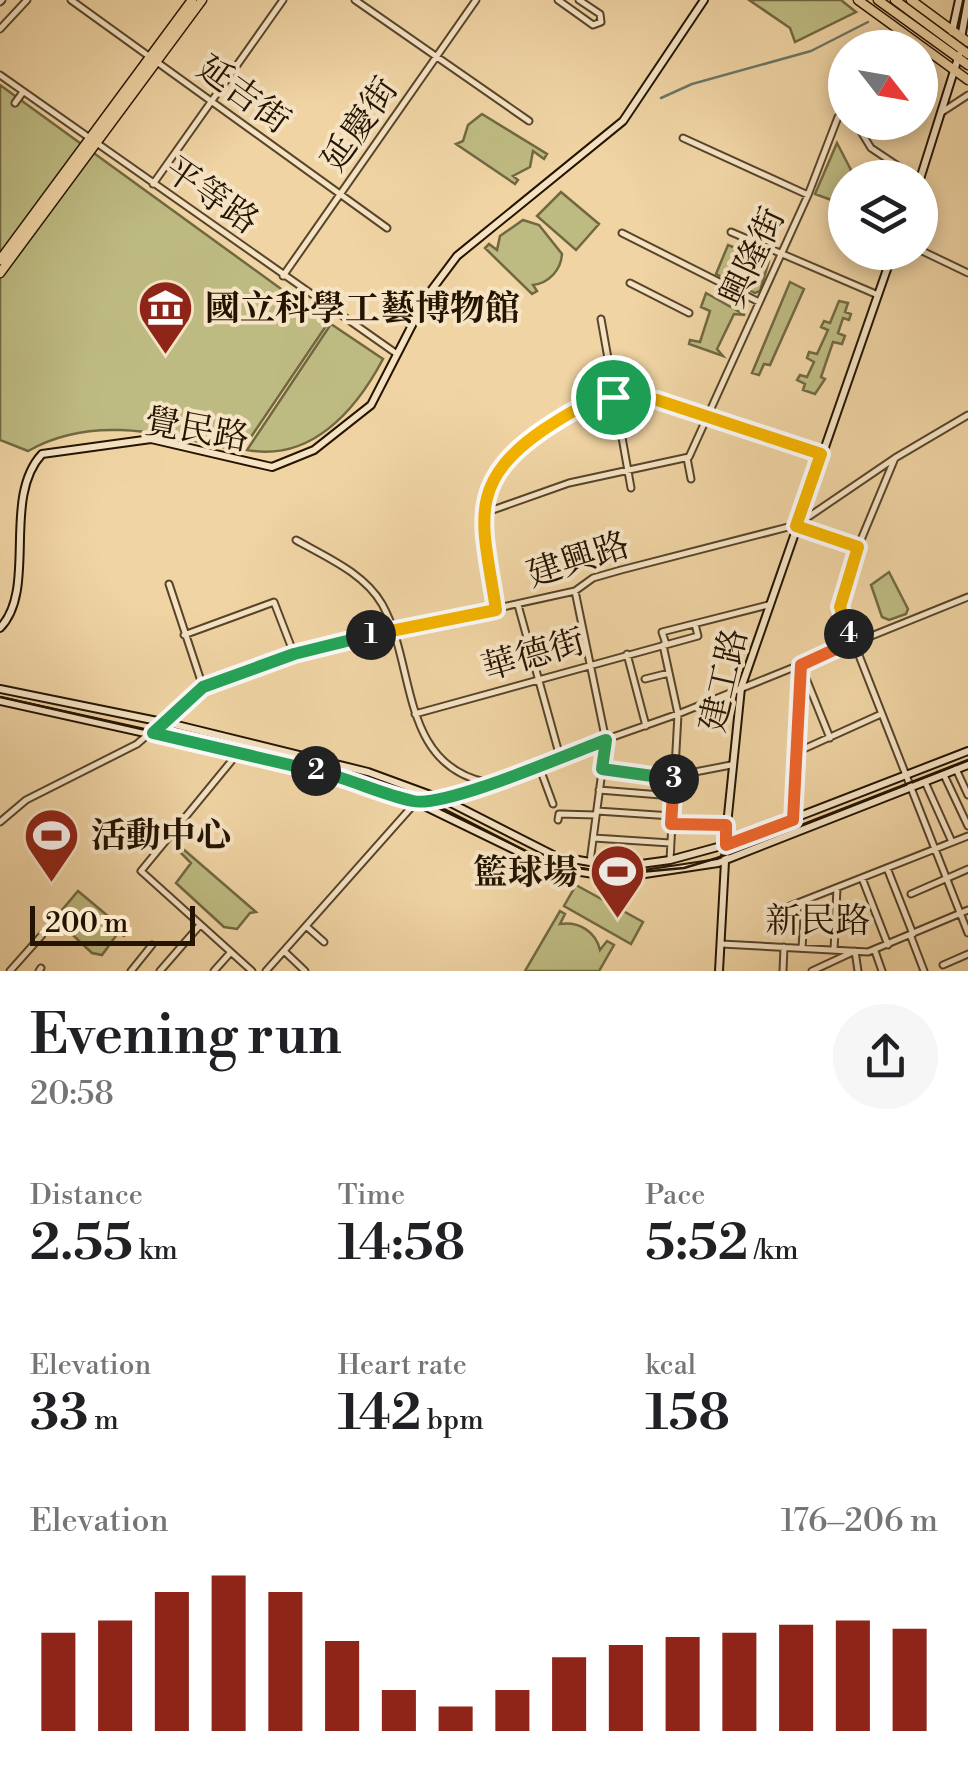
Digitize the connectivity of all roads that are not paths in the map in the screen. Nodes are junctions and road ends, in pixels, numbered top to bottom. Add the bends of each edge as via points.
1 (27, 0) edge
2 (71, 0) edge
3 (192, 0) edge
4 (202, 0) edge
5 (283, 0) edge
6 (355, 0) edge
7 (476, 0) edge
8 (558, 0) edge
9 (580, 0) edge
10 (704, 0) edge
11 (858, 0) edge
12 (878, 0) edge
13 (895, 0) edge
14 (911, 0) edge
15 (959, 0) edge
16 (968, 0) edge
17 (0, 29) edge
18 (959, 44) edge
19 (436, 57) junction
20 (152, 59) junction
21 (968, 65) edge
22 (954, 68) junction
23 (0, 75) edge
24 (968, 80) edge
25 (23, 92) junction
26 (968, 95) edge
27 (15, 102) dead end
28 (211, 102) junction
29 (942, 112) junction
30 (529, 120) dead end
31 (683, 138) dead end
32 (829, 140) edge
33 (866, 140) edge
34 (93, 141) junction
35 (890, 160) edge
36 (925, 160) edge
37 (152, 184) junction
38 (340, 194) junction
39 (808, 195) junction
40 (388, 228) dead end
41 (622, 232) dead end
42 (731, 232) dead end
43 (781, 254) junction
44 (938, 259) edge
45 (0, 260) edge
46 (887, 270) edge
47 (0, 273) edge
48 (968, 274) edge
49 (283, 276) junction
50 (630, 283) dead end
51 (878, 295) junction
52 (760, 302) junction
53 (689, 313) dead end
54 (601, 319) dead end
55 (397, 354) junction
56 (613, 397) junction
57 (968, 415) edge
58 (707, 416) junction
59 (821, 454) junction
60 (687, 458) junction
61 (895, 458) junction
62 (628, 470) junction
63 (691, 479) dead end
64 (631, 488) dead end
65 (487, 512) junction
66 (796, 526) junction
67 (296, 540) dead end
68 (858, 547) junction
69 (169, 584) dead end
70 (575, 591) junction
71 (968, 596) edge
72 (518, 605) junction
73 (768, 605) junction
74 (496, 610) junction
75 (696, 624) junction
76 (0, 628) edge
77 (391, 630) junction
78 (184, 635) junction
79 (851, 642) junction
80 (664, 645) junction
81 (294, 654) junction
82 (627, 654) junction
83 (588, 664) junction
84 (801, 665) junction
85 (669, 673) junction
86 (538, 679) junction
87 (645, 679) dead end
88 (203, 687) junction
89 (741, 688) junction
90 (0, 690) edge
91 (0, 701) edge
92 (415, 714) junction
93 (678, 714) junction
94 (879, 715) junction
95 (166, 723) junction
96 (646, 726) junction
97 (153, 733) junction
98 (830, 738) junction
99 (606, 740) junction
100 (240, 742) junction
101 (968, 751) edge
102 (797, 752) junction
103 (238, 753) junction
104 (560, 757) junction
105 (732, 765) junction
106 (968, 765) edge
107 (538, 766) junction
108 (602, 769) junction
109 (956, 769) junction
110 (690, 774) junction
111 (944, 774) junction
112 (674, 776) junction
113 (906, 777) junction
114 (484, 782) junction
115 (925, 782) junction
116 (911, 788) junction
117 (600, 790) junction
118 (688, 794) dead end
119 (673, 796) junction
120 (968, 796) edge
121 (446, 801) junction
122 (416, 802) junction
123 (553, 804) dead end
124 (596, 813) junction
125 (672, 816) junction
126 (558, 820) dead end
127 (793, 820) junction
128 (0, 822) edge
129 (671, 824) junction
130 (726, 825) junction
131 (968, 826) edge
132 (968, 836) edge
133 (594, 838) junction
134 (952, 842) junction
135 (670, 843) junction
136 (726, 845) junction
137 (934, 849) junction
138 (670, 860) junction
139 (724, 860) junction
140 (590, 862) junction
141 (887, 868) junction
142 (968, 869) edge
143 (862, 878) junction
144 (946, 878) junction
145 (837, 888) junction
146 (911, 894) dead end
147 (805, 901) junction
148 (785, 908) dead end
149 (964, 912) edge
150 (200, 925) junction
151 (306, 926) junction
152 (968, 933) edge
153 (912, 934) junction
154 (42, 935) dead end
155 (324, 942) dead end
156 (720, 944) junction
157 (152, 945) dead end
158 (888, 945) junction
159 (784, 947) junction
160 (802, 948) junction
161 (834, 950) junction
162 (875, 950) junction
163 (284, 951) junction
164 (855, 951) junction
165 (231, 952) junction
166 (968, 954) edge
167 (943, 964) dead end
168 (13, 970) edge
169 (130, 971) edge
170 (160, 971) edge
171 (214, 971) edge
172 (252, 971) edge
173 (266, 971) edge
174 (305, 971) edge
175 (719, 971) edge
176 (782, 971) edge
177 (812, 971) edge
178 (858, 971) edge
179 (882, 971) edge
180 (924, 971) edge

1 - 17 street
2 - 20 street, 延吉街
3 - 20 main road
4 - 20 main road
5 - 28 street
6 - 19 street
7 - 19 street, 延慶街
8 - 9 street via 593,25 600,22 600,14
10 - 55 street, 覺民路 via 623,121 457,256
11 - 22 main road
12 - 18 main road
13 - 18 main road
14 - 18 main road
15 - 18 street
16 - 18 street
18 - 21 main road
18 - 22 street
19 - 30 street
19 - 38 street, 延慶街
20 - 28 street, 延吉街
20 - 34 main road
22 - 24 main road
22 - 29 street
23 - 25 street, 平等路
25 - 27 street
25 - 34 street, 平等路
26 - 29 street
28 - 37 street
28 - 38 street, 延吉街
29 - 36 street
31 - 39 street
32 - 39 street, 興隆街
33 - 35 street
34 - 37 street, 平等路
34 - 45 main road
34 - 47 main road
37 - 49 street, 平等路
38 - 40 street, 延吉街
38 - 49 street, 延慶街
39 - 43 street, 興隆街
41 - 52 street
42 - 43 street
43 - 51 street
43 - 52 street, 興隆街
44 - 48 street
46 - 51 street, 建工路
49 - 55 street, 平等路
50 - 53 street
51 - 59 street, 建工路
52 - 58 street, 興隆街
54 - 56 street
55 - 76 street, 覺民路 via 371,405 314,450 282,465 259,466 152,439 42,454 23,502 14,609
56 - 58 street via 642,396
56 - 62 street
56 - 65 street via 583,406 522,444 489,480
57 - 61 street
58 - 59 street
58 - 60 street, 興隆街
59 - 66 street, 建工路
60 - 62 street
60 - 63 street
61 - 66 street
61 - 68 street
62 - 64 street
62 - 65 street
65 - 74 street
66 - 68 street
66 - 70 street, 建興路 via 593,578
66 - 73 street, 建工路
67 - 77 street via 368,587
68 - 79 street via 840,607
69 - 78 street
70 - 72 street, 建興路
70 - 83 street
71 - 79 street
72 - 74 street, 建興路
72 - 86 street
73 - 75 street, 華德街
73 - 89 street, 建工路
74 - 77 street, 建興路
75 - 80 street, 華德街 via 698,636
75 - 80 street, 華德街 via 662,632
77 - 81 street, 建興路
77 - 92 street
78 - 81 street via 274,602
78 - 88 street
79 - 84 street
79 - 94 street
80 - 82 street, 華德街
80 - 85 street
81 - 88 street, 建興路
82 - 83 street, 華德街
82 - 96 street
83 - 86 street, 華德街
83 - 99 street
84 - 89 street
84 - 98 street
84 - 102 street
85 - 87 street
85 - 93 street
86 - 92 street, 華德街
86 - 104 street
88 - 95 street, 建興路
89 - 93 street
89 - 105 street, 建工路
90 - 95 street
91 - 97 street
92 - 114 street via 435,753
93 - 96 street
93 - 112 street
94 - 98 street
94 - 113 street
95 - 97 street, 建興路
95 - 100 street
96 - 99 street
97 - 103 street
97 - 128 street, 建興路 via 26,800
98 - 102 street
99 - 104 street
99 - 108 street
100 - 103 street
100 - 121 street via 368,772
101 - 113 street
102 - 127 street
103 - 122 street
103 - 150 street via 141,871
104 - 107 street
105 - 110 street
105 - 130 street, 建工路
106 - 109 street
107 - 114 street
107 - 123 street
108 - 112 street
108 - 117 street
109 - 111 street
109 - 120 street
110 - 112 street
110 - 118 street
111 - 115 street
111 - 131 street
112 - 119 street
113 - 116 street
113 - 127 street
114 - 121 street
115 - 116 street
115 - 134 street
116 - 137 street
116 - 139 street
117 - 119 street
117 - 124 street
119 - 125 street
121 - 122 street
121 - 140 street via 539,850
122 - 139 street via 550,867 618,878
122 - 151 street
124 - 125 street
124 - 126 street via 559,814
124 - 133 street
125 - 129 street
127 - 136 street
129 - 130 street
129 - 135 street
130 - 136 street, 建工路
132 - 134 street
133 - 135 street
133 - 140 street
134 - 137 street
135 - 138 street
136 - 138 street
136 - 139 street, 建工路
137 - 141 street
137 - 144 street
138 - 140 street
139 - 156 street, 建工路
141 - 143 street
141 - 153 street
142 - 144 street
143 - 145 street
143 - 158 street
144 - 146 street
144 - 149 street
145 - 147 street
145 - 161 street
147 - 148 street
147 - 160 street
149 - 152 street
149 - 153 street, 新民路
150 - 165 street
150 - 170 street
151 - 155 street
151 - 163 street
153 - 158 street, 新民路
153 - 180 street
154 - 168 street
156 - 159 street, 新民路
156 - 175 street, 建工路
157 - 169 street
158 - 162 street, 新民路
159 - 160 street, 新民路
159 - 176 street
160 - 161 street, 新民路
161 - 164 street, 新民路
162 - 164 street, 新民路
162 - 179 street
163 - 173 street
163 - 174 street
164 - 177 street
164 - 178 street
165 - 171 street
165 - 172 street
166 - 167 street

